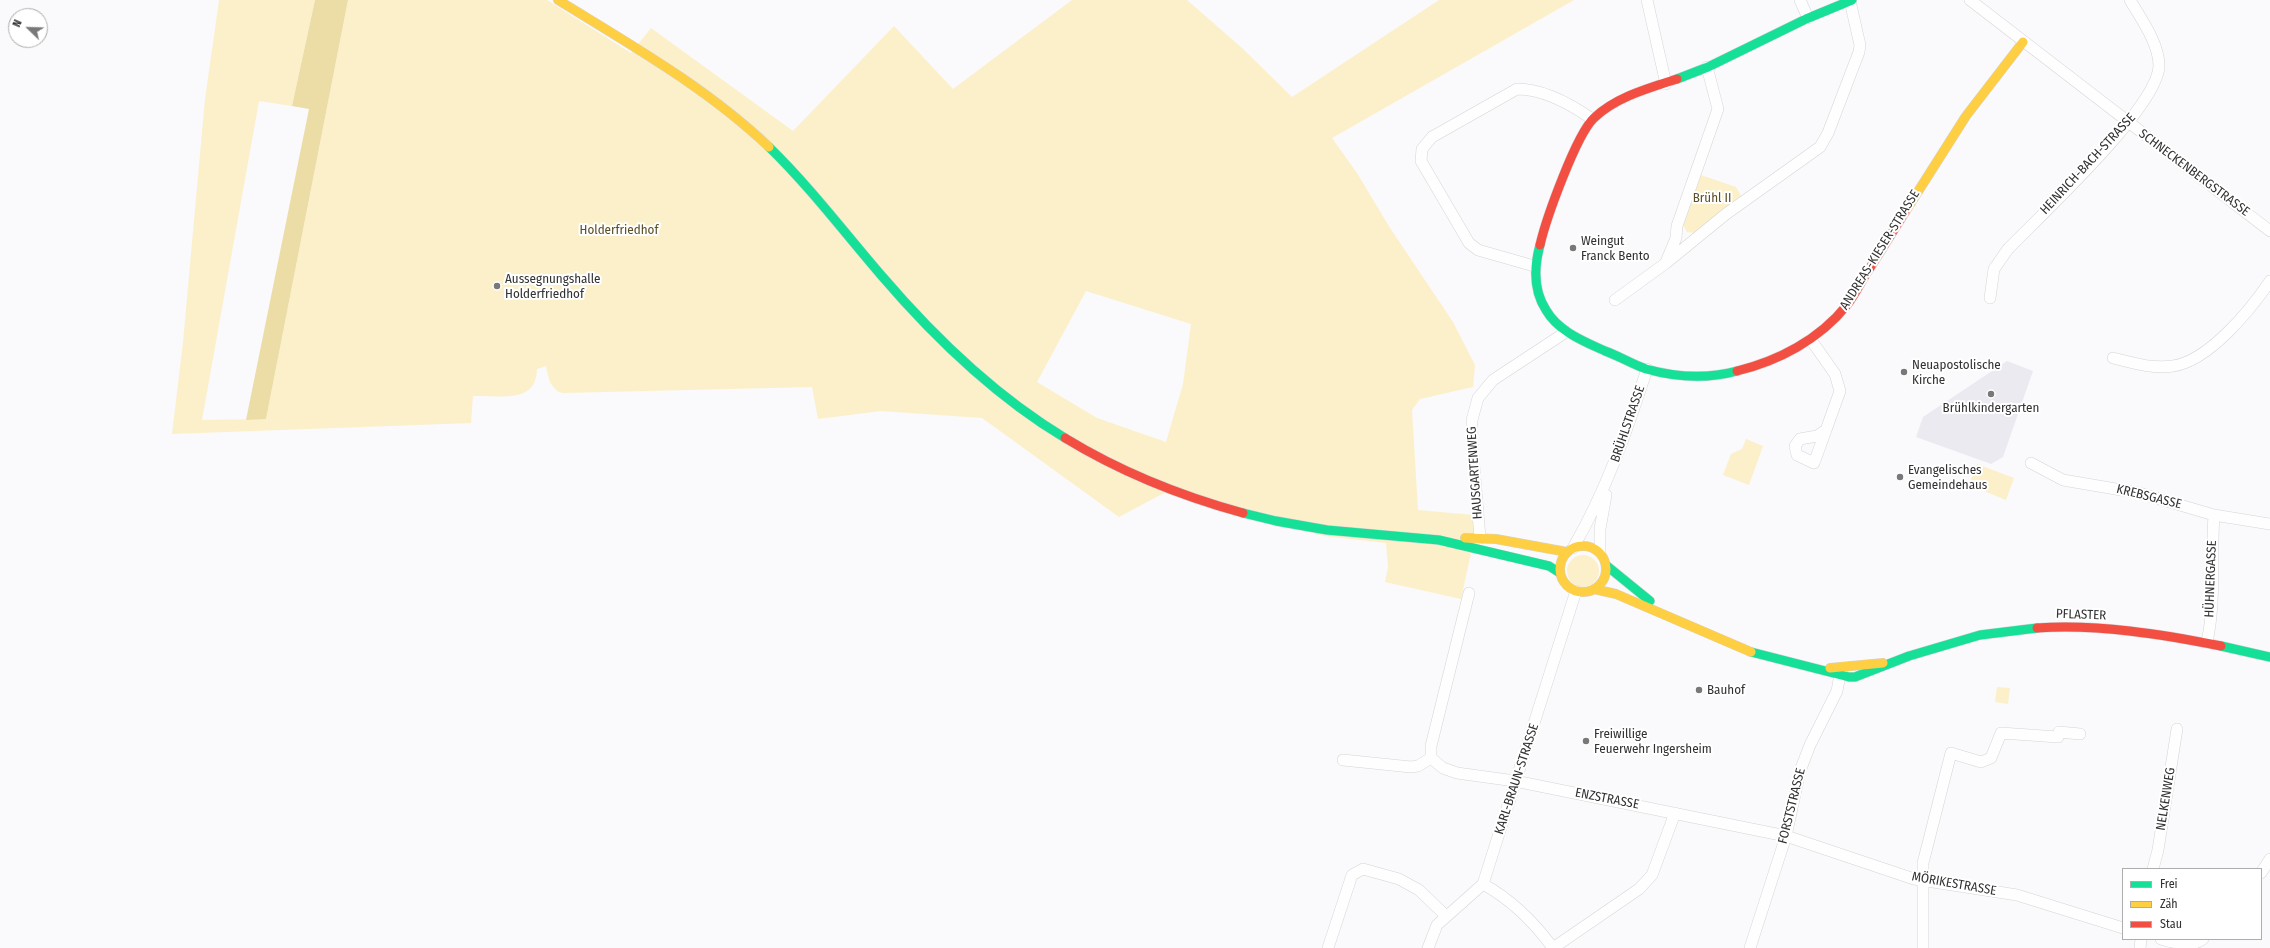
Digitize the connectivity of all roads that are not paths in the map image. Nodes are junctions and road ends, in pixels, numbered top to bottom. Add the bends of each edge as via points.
1 (558, 0) edge
2 (1647, 0) edge
3 (1800, 0) edge
4 (1851, 0) edge
5 (1970, 0) edge
6 (2130, 0) edge
7 (1808, 18) junction
8 (2024, 42) junction
9 (1707, 67) junction
10 (1666, 84) junction
11 (1592, 119) junction
12 (2129, 124) junction
13 (2270, 231) edge
14 (1666, 263) junction
15 (1534, 266) junction
16 (2270, 281) edge
17 (1990, 298) dead end
18 (1615, 300) dead end
19 (1566, 332) junction
20 (1811, 340) junction
21 (2113, 358) dead end
22 (1647, 369) junction
23 (1826, 430) dead end
24 (2031, 463) dead end
25 (1609, 479) junction
26 (2214, 515) junction
27 (2270, 524) edge
28 (1480, 538) junction
29 (1438, 540) junction
30 (1570, 550) junction
31 (1600, 552) junction
32 (1607, 566) junction
33 (1560, 573) junction
34 (1594, 589) junction
35 (1576, 591) junction
36 (1469, 594) dead end
37 (1672, 617) junction
38 (2207, 642) junction
39 (2270, 658) edge
40 (1840, 671) junction
41 (2177, 729) dead end
42 (2080, 734) dead end
43 (1431, 758) junction
44 (1343, 760) dead end
45 (1516, 781) junction
46 (1675, 813) junction
47 (1786, 836) junction
48 (2270, 859) edge
49 (2152, 868) edge
50 (2262, 871) edge
51 (1922, 880) junction
52 (1483, 884) junction
53 (1445, 915) junction
54 (2122, 928) edge
55 (2164, 940) edge
56 (2201, 940) edge
57 (1328, 948) edge
58 (1428, 948) edge
59 (1553, 948) edge
60 (1750, 948) edge
61 (1923, 948) edge

1 - 29 street via 678,75 728,111 757,136 780,158 898,294 957,354 1039,422 1088,452 1166,488 1222,507 1277,522 1326,530
2 - 10 street
3 - 7 street
4 - 7 street, ANDREAS-KIESER-STRASSE
4 - 14 street via 1860,45 1859,52 1828,133 1820,147 1726,214
5 - 8 street
6 - 12 street, HEINRICH-BACH-STRASSE via 2150,35 2159,67 2153,86
7 - 9 street, ANDREAS-KIESER-STRASSE
8 - 12 street, SCHNECKENBERGSTRASSE
8 - 20 street, ANDREAS-KIESER-STRASSE via 1966,116 1847,305
9 - 10 street, ANDREAS-KIESER-STRASSE
9 - 14 street via 1718,109
10 - 11 street, ANDREAS-KIESER-STRASSE via 1625,99
11 - 15 street, ANDREAS-KIESER-STRASSE via 1584,130 1558,194
11 - 15 street via 1574,107 1526,89 1517,89 1432,137 1422,149 1421,161 1469,243 1478,250
12 - 13 street, SCHNECKENBERGSTRASSE
12 - 17 street, HEINRICH-BACH-STRASSE via 2008,249 1994,269
14 - 18 street
15 - 19 street, ANDREAS-KIESER-STRASSE via 1537,291 1546,311
16 - 21 street via 2251,309 2231,330 2201,354 2175,366 2158,367
19 - 22 street, ANDREAS-KIESER-STRASSE
19 - 28 street, HAUSGARTENWEG via 1493,380 1478,398 1472,420 1472,441
20 - 22 street, ANDREAS-KIESER-STRASSE via 1767,362 1739,371 1692,375
20 - 23 street via 1835,374 1840,391
22 - 25 street, BRÜHLSTRASSE
24 - 26 street, KREBSGASSE via 2063,480 2139,493
25 - 30 street, BRÜHLSTRASSE via 1590,518
25 - 31 street, BRÜHLSTRASSE via 1600,529
26 - 27 street, KREBSGASSE
26 - 38 street, HÜHNERGASSE via 2213,577
28 - 29 street
28 - 30 street
29 - 33 street via 1549,566
30 - 31 street via 1587,546
30 - 33 street via 1560,564
31 - 32 street
32 - 34 street via 1600,585
32 - 37 street via 1622,581
33 - 35 street via 1568,586
34 - 35 street
34 - 37 street via 1616,594
35 - 45 street, KARL-BRAUN-STRASSE
36 - 43 street via 1431,746
37 - 40 street, PFLASTER via 1758,655 1815,669
38 - 39 street, PFLASTER
38 - 40 street, PFLASTER via 2111,629 2052,627 2011,630 1981,634 1892,662
40 - 47 street, FORSTSTRASSE via 1837,691 1800,771
41 - 49 street, NELKENWEG via 2158,850
42 - 51 street via 2059,732 2058,737 2001,733 1991,758 1981,762 1951,753 1923,863
43 - 44 street via 1411,767
43 - 45 street, ENZSTRASSE via 1443,768 1458,773
45 - 46 street, ENZSTRASSE
45 - 52 street, KARL-BRAUN-STRASSE
46 - 47 street, ENZSTRASSE
46 - 59 street via 1652,875 1639,889
47 - 51 street, MÖRIKESTRASSE
47 - 60 street, FORSTSTRASSE
48 - 50 street
51 - 54 street, MÖRIKESTRASSE via 2017,895
51 - 61 street
52 - 53 street
52 - 59 street via 1502,894 1518,907
53 - 57 street via 1419,890 1399,879 1363,869 1352,876
53 - 58 street via 1437,924
55 - 56 street via 2180,945 2193,945

